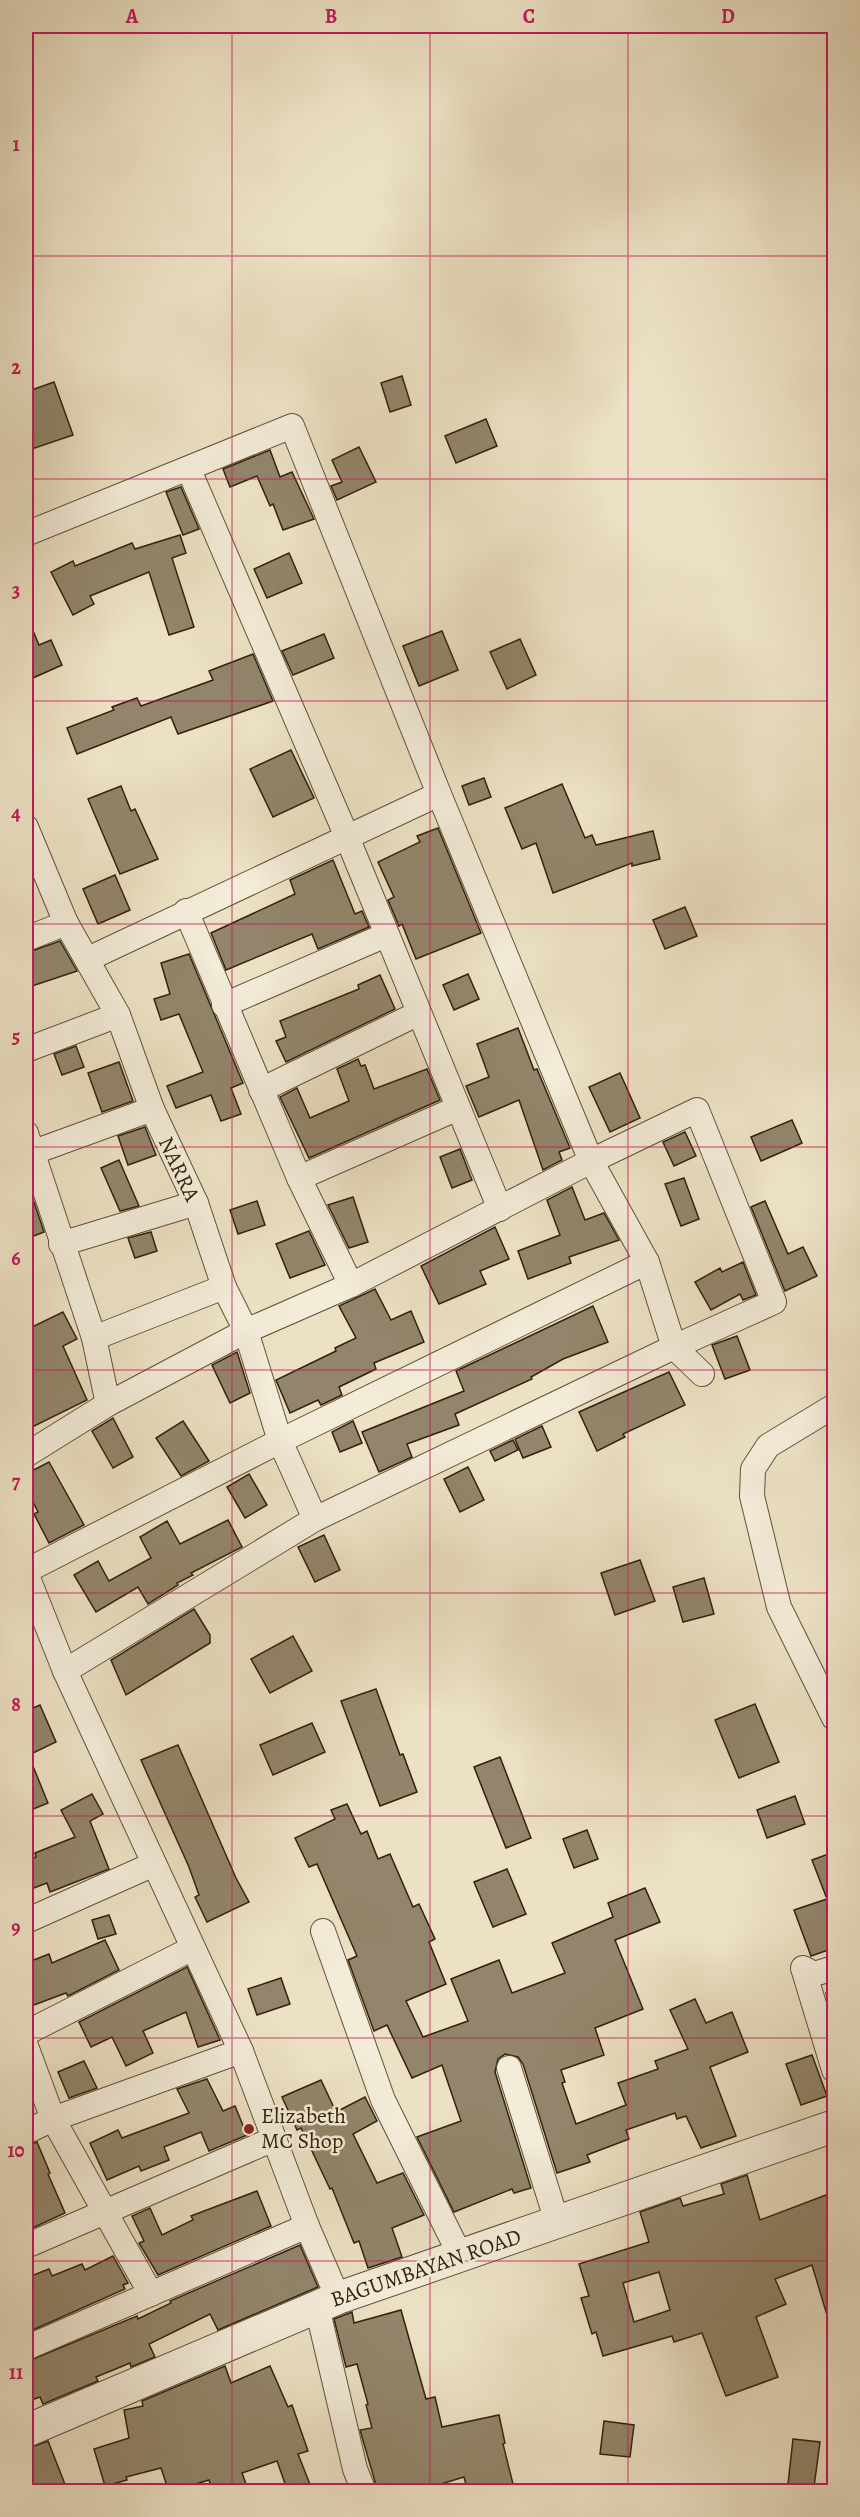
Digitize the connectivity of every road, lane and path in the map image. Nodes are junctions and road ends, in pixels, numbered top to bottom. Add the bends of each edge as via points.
1 (189, 470) junction
2 (26, 534) edge
3 (439, 794) junction
4 (27, 835) edge
5 (347, 837) junction
6 (186, 912) junction
7 (66, 923) junction
8 (386, 935) junction
9 (26, 939) edge
10 (88, 959) junction
11 (224, 1005) junction
12 (419, 1013) junction
13 (118, 1015) junction
14 (26, 1050) edge
15 (261, 1090) junction
16 (458, 1108) junction
17 (152, 1109) junction
18 (30, 1142) edge
19 (591, 1161) junction
20 (299, 1178) junction
21 (196, 1203) junction
22 (500, 1209) junction
23 (61, 1244) junction
24 (647, 1262) junction
25 (351, 1285) junction
26 (224, 1287) junction
27 (246, 1331) junction
28 (94, 1338) junction
29 (674, 1347) junction
30 (702, 1374) dead end
31 (108, 1404) junction
32 (834, 1407) edge
33 (280, 1441) junction
34 (26, 1455) edge
35 (315, 1519) junction
36 (26, 1572) edge
37 (31, 1603) edge
38 (65, 1671) junction
39 (834, 1718) edge
40 (154, 1864) junction
41 (26, 1921) edge
42 (323, 1931) dead end
43 (193, 1948) junction
44 (834, 1968) edge
45 (26, 2033) edge
46 (26, 2046) edge
47 (242, 2051) junction
48 (509, 2068) dead end
49 (834, 2070) edge
50 (53, 2119) junction
51 (834, 2126) edge
52 (26, 2132) edge
53 (274, 2139) junction
54 (106, 2211) junction
55 (557, 2222) junction
56 (307, 2226) junction
57 (26, 2246) edge
58 (460, 2255) junction
59 (151, 2294) junction
60 (328, 2303) junction
61 (26, 2348) edge
62 (26, 2431) edge
63 (364, 2492) edge

1 - 2 street
1 - 3 street via 292,426
1 - 5 street
3 - 5 street
3 - 19 street
4 - 7 street, NARRA
5 - 6 street
5 - 8 street
6 - 10 street
6 - 11 street
7 - 9 street
7 - 10 street, NARRA
8 - 11 street
8 - 12 street
10 - 13 street, NARRA
11 - 15 street
12 - 15 street
12 - 16 street
13 - 14 street
13 - 17 street, NARRA
15 - 20 street
16 - 20 street
16 - 22 street
17 - 18 street
17 - 21 street, NARRA
18 - 23 street
19 - 22 street
19 - 24 street
19 - 29 street via 697,1110 774,1302
20 - 25 street
21 - 23 street
21 - 26 street, NARRA
22 - 25 street
23 - 28 street
24 - 29 street
24 - 33 street
25 - 27 street
26 - 27 street, NARRA
26 - 28 street
27 - 31 street
27 - 33 street, NARRA
28 - 31 street
29 - 30 street
29 - 35 street
31 - 34 street
32 - 39 street via 768,1446 753,1469 752,1496 779,1607
33 - 35 street, NARRA
33 - 36 street
35 - 38 street
36 - 37 street
37 - 38 street
38 - 40 street
40 - 41 street
40 - 43 street
42 - 58 street via 383,2100
43 - 45 street
43 - 47 street
44 - 49 street via 814,1974 803,1968
46 - 50 street
47 - 50 street
47 - 53 street
48 - 55 street
50 - 52 street
50 - 54 street
51 - 55 street, BAGUMBAYAN ROAD
53 - 54 street
53 - 56 street
54 - 57 street
54 - 59 street
55 - 58 street, BAGUMBAYAN ROAD
56 - 59 street
56 - 60 street
58 - 60 street, BAGUMBAYAN ROAD
59 - 61 street
60 - 62 street, BAGUMBAYAN ROAD
60 - 63 street via 355,2469

